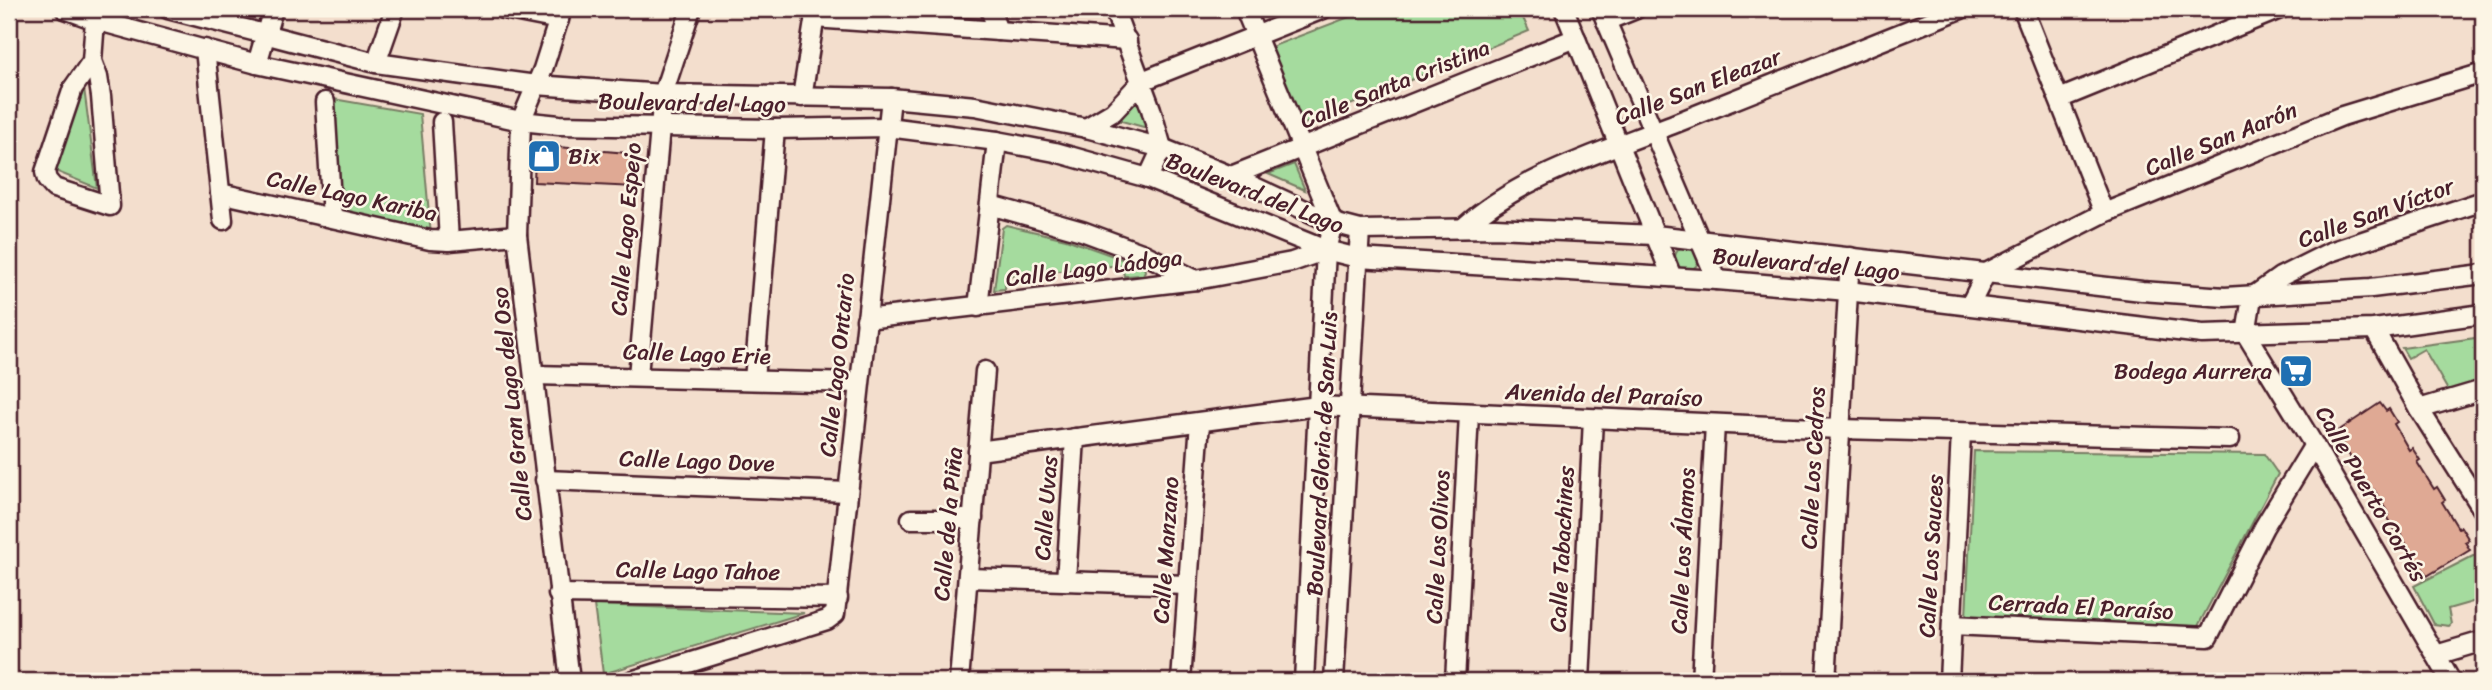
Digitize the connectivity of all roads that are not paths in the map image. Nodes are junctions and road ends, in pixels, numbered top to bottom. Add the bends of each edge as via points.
1 (65, 9) edge
2 (168, 9) edge
3 (273, 9) edge
4 (395, 9) edge
5 (503, 9) edge
6 (691, 9) edge
7 (989, 9) edge
8 (1114, 9) edge
9 (1245, 9) edge
10 (1323, 9) edge
11 (1564, 9) edge
12 (1636, 9) edge
13 (1961, 9) edge
14 (2024, 9) edge
15 (2280, 9) edge
16 (560, 14) edge
17 (815, 14) edge
18 (1604, 15) edge
19 (95, 20) junction
20 (998, 31) junction
21 (264, 34) junction
22 (1256, 36) junction
23 (1576, 37) junction
24 (1127, 40) junction
25 (205, 49) junction
26 (92, 61) junction
27 (376, 63) junction
28 (257, 64) junction
29 (2483, 73) edge
30 (1142, 81) junction
31 (536, 85) junction
32 (663, 94) junction
33 (802, 97) junction
34 (891, 99) junction
35 (2059, 99) junction
36 (325, 102) dead end
37 (521, 121) junction
38 (442, 122) dead end
39 (660, 127) junction
40 (888, 127) junction
41 (1086, 128) junction
42 (775, 129) junction
43 (1653, 132) junction
44 (997, 141) junction
45 (1618, 144) junction
46 (1302, 147) junction
47 (1162, 148) junction
48 (1231, 176) junction
49 (1148, 178) junction
50 (220, 193) junction
51 (2483, 201) edge
52 (990, 205) junction
53 (2104, 213) junction
54 (332, 218) junction
55 (223, 220) dead end
56 (1333, 223) junction
57 (1463, 228) junction
58 (1360, 230) junction
59 (517, 235) junction
60 (1655, 235) junction
61 (1701, 240) junction
62 (449, 241) junction
63 (1326, 250) junction
64 (1850, 257) junction
65 (1358, 258) junction
66 (1986, 273) junction
67 (2483, 274) edge
68 (1672, 277) junction
69 (1196, 280) junction
70 (1717, 280) junction
71 (1848, 291) junction
72 (2252, 297) junction
73 (1970, 305) junction
74 (978, 307) junction
75 (2483, 314) edge
76 (866, 319) junction
77 (2374, 329) junction
78 (2246, 334) junction
79 (985, 371) dead end
80 (534, 375) junction
81 (638, 376) junction
82 (754, 380) junction
83 (859, 383) junction
84 (2483, 390) edge
85 (1318, 406) junction
86 (1350, 408) junction
87 (2419, 409) junction
88 (1469, 414) junction
89 (1593, 419) junction
90 (1200, 422) junction
91 (1715, 424) junction
92 (1840, 429) junction
93 (1961, 433) junction
94 (1075, 438) junction
95 (2230, 439) dead end
96 (2314, 445) junction
97 (978, 451) junction
98 (545, 480) junction
99 (848, 492) junction
100 (2483, 508) edge
101 (911, 519) dead end
102 (973, 519) junction
103 (968, 578) junction
104 (1066, 581) junction
105 (1188, 585) junction
106 (558, 593) junction
107 (837, 604) junction
108 (1952, 625) junction
109 (2483, 641) edge
110 (2436, 655) junction
111 (570, 681) edge
112 (631, 681) edge
113 (959, 681) edge
114 (1181, 681) edge
115 (1304, 681) edge
116 (1334, 681) edge
117 (1455, 681) edge
118 (1580, 681) edge
119 (1701, 681) edge
120 (1826, 681) edge
121 (1949, 681) edge
122 (2451, 681) edge

1 - 19 street, Boulevard del Lago
2 - 21 street, Boulevard del Lago
3 - 21 street
4 - 27 street
5 - 16 street
6 - 32 street, Calle Lago Espejo
7 - 20 street
8 - 24 street
9 - 22 street
10 - 22 street
11 - 23 street
12 - 18 street
13 - 43 street, Calle San Eleazar
14 - 35 street
15 - 35 street
16 - 31 street
17 - 20 street
17 - 33 street
18 - 43 street
19 - 25 street, Boulevard del Lago
19 - 26 street
20 - 24 street
21 - 27 street, Boulevard del Lago
21 - 28 street
22 - 30 street
22 - 46 street
23 - 45 street
23 - 46 street, Calle Santa Cristina
24 - 30 street
25 - 28 street, Boulevard del Lago
25 - 50 street
26 - 26 street via 73,88 45,172 54,188 110,206 99,76
27 - 31 street, Boulevard del Lago
28 - 37 street, Boulevard del Lago
29 - 53 street, Calle San Aarón via 2342,116
30 - 41 street via 1113,112
30 - 47 street
31 - 32 street, Boulevard del Lago
31 - 37 street
32 - 33 street, Boulevard del Lago
32 - 39 street, Calle Lago Espejo
33 - 34 street, Boulevard del Lago
34 - 40 street, Calle Lago Ontario
34 - 41 street, Boulevard del Lago via 975,106
35 - 53 street
36 - 54 street
37 - 39 street, Boulevard del Lago
37 - 59 street, Calle Gran Lago del Oso
38 - 62 street
39 - 42 street, Boulevard del Lago
39 - 81 street, Calle Lago Espejo
40 - 42 street, Boulevard del Lago
40 - 44 street, Boulevard del Lago
40 - 76 street, Calle Lago Ontario
41 - 47 street, Boulevard del Lago
42 - 82 street
43 - 45 street, Calle San Eleazar
43 - 61 street
44 - 49 street, Boulevard del Lago
44 - 52 street
45 - 57 street, Calle San Eleazar via 1503,197
45 - 60 street
46 - 48 street, Calle Santa Cristina
46 - 56 street
47 - 48 street, Boulevard del Lago
47 - 49 street
48 - 56 street, Boulevard del Lago
49 - 63 street, Boulevard del Lago
50 - 54 street, Calle Lago Kariba
50 - 55 street
51 - 72 street, Calle San Víctor via 2329,252
52 - 69 street via 1144,254
52 - 74 street
53 - 66 street, Calle San Aarón
54 - 62 street, Calle Lago Kariba
56 - 58 street, Boulevard del Lago
56 - 63 street, Boulevard Gloria de San Luis
57 - 58 street, Boulevard del Lago
57 - 60 street, Boulevard del Lago
58 - 65 street, Boulevard Gloria de San Luis
59 - 62 street, Calle Lago Kariba
59 - 80 street, Calle Gran Lago del Oso
60 - 61 street, Boulevard del Lago
60 - 68 street
61 - 64 street, Boulevard del Lago
61 - 70 street
63 - 65 street, Boulevard del Lago
63 - 69 street, Calle Lago Ládoga via 1292,262
63 - 85 street, Boulevard Gloria de San Luis
64 - 66 street, Boulevard del Lago
64 - 71 street, Calle Los Cedros
65 - 68 street, Boulevard del Lago
65 - 86 street, Boulevard Gloria de San Luis
66 - 72 street, Boulevard del Lago via 2142,291
66 - 73 street
67 - 72 street, Boulevard del Lago
68 - 70 street, Boulevard del Lago
69 - 74 street, Calle Lago Ládoga
70 - 71 street, Boulevard del Lago
71 - 73 street, Boulevard del Lago
71 - 92 street, Calle Los Cedros
72 - 78 street
73 - 78 street, Boulevard del Lago via 2202,334
74 - 76 street, Calle Lago Ládoga
75 - 77 street, Boulevard del Lago
76 - 83 street, Calle Lago Ontario
77 - 78 street, Boulevard del Lago
77 - 87 street
78 - 96 street, Calle Puerto Cortés
79 - 97 street, Calle de la Piña
80 - 81 street, Calle Lago Erie
80 - 98 street, Calle Gran Lago del Oso
81 - 82 street, Calle Lago Erie
82 - 83 street, Calle Lago Erie
83 - 99 street, Calle Lago Ontario
84 - 87 street
85 - 86 street, Avenida del Paraíso
85 - 90 street, Avenida del Paraíso
85 - 115 street, Boulevard Gloria de San Luis
86 - 88 street, Avenida del Paraíso
86 - 116 street, Boulevard Gloria de San Luis
87 - 100 street
88 - 89 street, Avenida del Paraíso
88 - 117 street, Calle Los Olivos
89 - 91 street, Avenida del Paraíso
89 - 118 street, Calle Tabachines
90 - 94 street, Avenida del Paraíso
90 - 105 street, Calle Manzano
91 - 92 street, Avenida del Paraíso
91 - 119 street, Calle Los Álamos
92 - 93 street, Avenida del Paraíso
92 - 120 street, Calle Los Cedros
93 - 95 street, Avenida del Paraíso
93 - 108 street, Calle Los Sauces
94 - 97 street, Avenida del Paraíso
94 - 104 street, Calle Uvas
96 - 108 street, Cerrada El Paraíso via 2264,527 2208,638
96 - 110 street, Calle Puerto Cortés
97 - 102 street, Calle de la Piña
98 - 99 street, Calle Lago Dove
98 - 106 street, Calle Gran Lago del Oso
99 - 107 street, Calle Lago Ontario
101 - 102 street
102 - 103 street, Calle de la Piña
103 - 104 street
103 - 113 street, Calle de la Piña
104 - 105 street
105 - 114 street, Calle Manzano
106 - 107 street, Calle Lago Tahoe
106 - 111 street, Calle Gran Lago del Oso
107 - 112 street via 827,620
108 - 121 street, Calle Los Sauces
109 - 110 street
110 - 122 street, Calle Puerto Cortés

